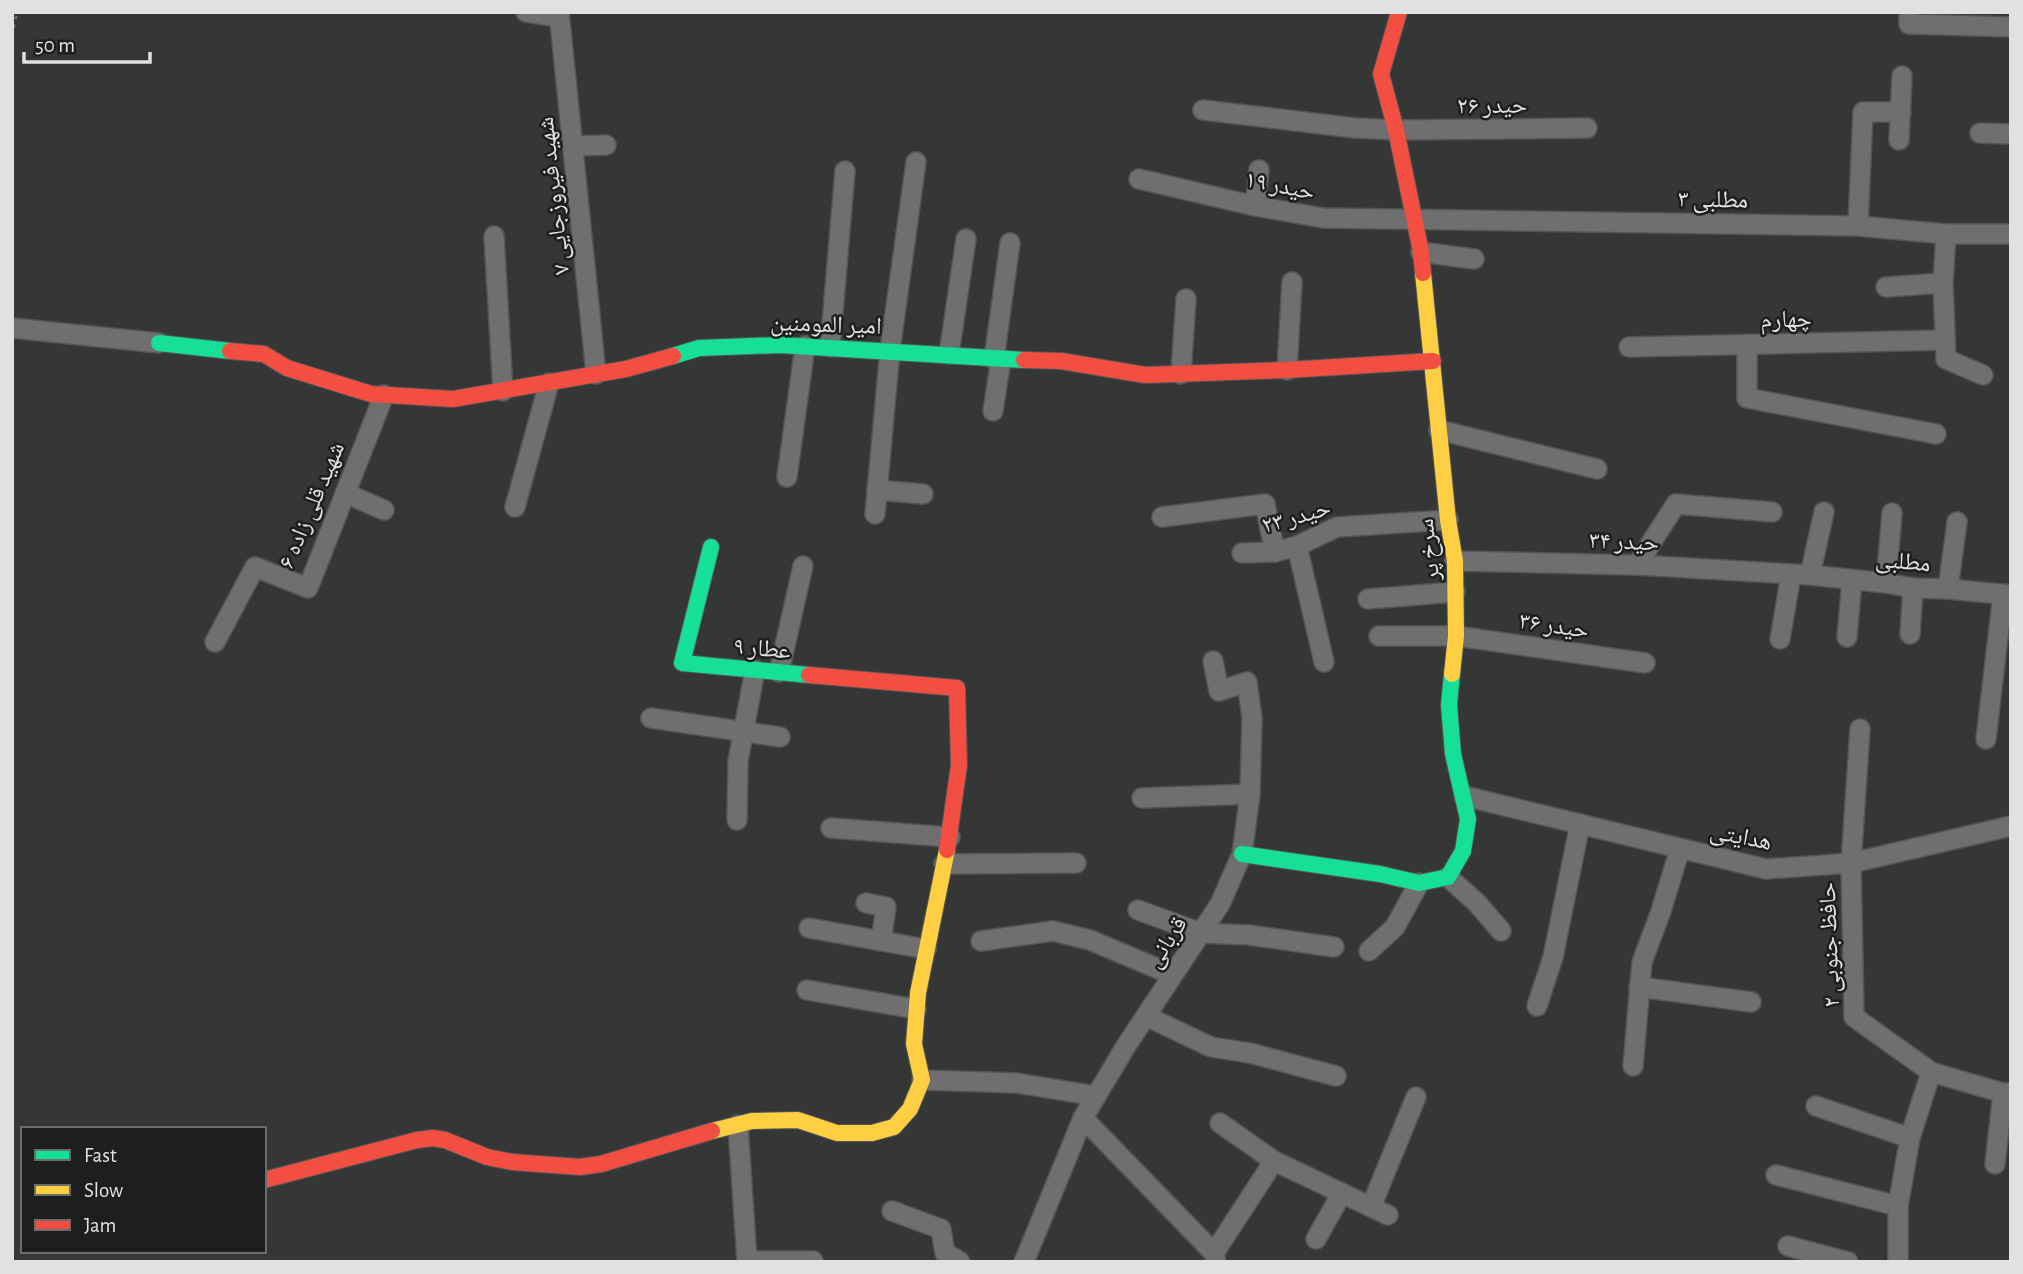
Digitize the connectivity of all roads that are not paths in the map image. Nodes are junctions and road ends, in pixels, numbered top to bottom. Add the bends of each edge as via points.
1 (526, 12) edge
2 (1398, 12) edge
3 (1909, 12) edge
4 (559, 15) edge
5 (2011, 27) edge
6 (1902, 76) dead end
7 (1203, 110) dead end
8 (1901, 112) junction
9 (1587, 128) dead end
10 (1396, 130) junction
11 (1980, 133) dead end
12 (2011, 134) edge
13 (1899, 141) dead end
14 (606, 145) dead end
15 (572, 146) junction
16 (916, 162) dead end
17 (845, 170) dead end
18 (1259, 170) dead end
19 (1139, 179) dead end
20 (1255, 206) junction
21 (1415, 218) junction
22 (1858, 226) junction
23 (1946, 234) junction
24 (2011, 234) edge
25 (494, 236) dead end
26 (967, 239) dead end
27 (1010, 243) dead end
28 (1420, 252) junction
29 (1474, 258) dead end
30 (1292, 282) dead end
31 (1944, 283) junction
32 (1886, 287) dead end
33 (1186, 299) dead end
34 (12, 328) edge
35 (1944, 340) junction
36 (159, 343) joint
37 (1747, 345) junction
38 (805, 346) junction
39 (831, 347) junction
40 (1629, 347) dead end
41 (890, 350) junction
42 (949, 354) junction
43 (998, 359) junction
44 (1433, 361) junction
45 (1287, 370) junction
46 (596, 374) junction
47 (1181, 374) junction
48 (1983, 375) dead end
49 (550, 383) junction
50 (503, 391) junction
51 (384, 395) junction
52 (993, 411) dead end
53 (1438, 430) junction
54 (1936, 434) dead end
55 (1597, 469) dead end
56 (787, 477) dead end
57 (877, 490) junction
58 (345, 493) junction
59 (923, 494) dead end
60 (514, 507) dead end
61 (384, 510) dead end
62 (1772, 512) dead end
63 (1824, 512) dead end
64 (1892, 513) dead end
65 (875, 514) dead end
66 (1161, 517) dead end
67 (1448, 520) junction
68 (1957, 522) dead end
69 (1297, 546) junction
70 (711, 547) dead end
71 (1275, 552) junction
72 (1242, 553) dead end
73 (1455, 561) junction
74 (1637, 565) junction
75 (803, 566) dead end
76 (1800, 575) junction
77 (1852, 581) junction
78 (1886, 583) junction
79 (1913, 588) junction
80 (1948, 589) junction
81 (1455, 592) junction
82 (2007, 595) edge
83 (1368, 600) dead end
84 (1910, 634) dead end
85 (1379, 636) dead end
86 (1456, 636) junction
87 (1847, 636) dead end
88 (1780, 639) dead end
89 (215, 642) dead end
90 (1213, 662) dead end
91 (1324, 662) dead end
92 (1646, 663) dead end
93 (755, 670) junction
94 (779, 672) junction
95 (651, 718) dead end
96 (1860, 729) dead end
97 (744, 731) junction
98 (780, 737) dead end
99 (1986, 739) dead end
100 (1250, 794) junction
101 (1464, 796) junction
102 (1142, 797) dead end
103 (737, 820) dead end
104 (1580, 824) junction
105 (2011, 826) edge
106 (831, 828) dead end
107 (950, 837) junction
108 (1680, 849) junction
109 (1242, 854) junction
110 (944, 863) junction
111 (1076, 863) dead end
112 (1851, 863) junction
113 (1448, 877) junction
114 (1419, 883) junction
115 (866, 903) dead end
116 (1138, 910) dead end
117 (809, 928) dead end
118 (1501, 931) dead end
119 (1201, 933) junction
120 (881, 941) junction
121 (981, 941) dead end
122 (1334, 947) dead end
123 (926, 949) junction
124 (1369, 951) dead end
125 (1173, 975) junction
126 (1639, 988) junction
127 (807, 990) dead end
128 (1751, 1002) dead end
129 (1537, 1006) dead end
130 (916, 1009) junction
131 (1146, 1016) junction
132 (1633, 1066) dead end
133 (1931, 1072) junction
134 (1336, 1076) dead end
135 (922, 1080) junction
136 (2007, 1093) edge
137 (1096, 1096) junction
138 (1416, 1097) dead end
139 (1816, 1106) dead end
140 (1083, 1118) junction
141 (1220, 1123) dead end
142 (738, 1125) junction
143 (1910, 1138) junction
144 (1274, 1161) junction
145 (1995, 1164) dead end
146 (1776, 1175) dead end
147 (266, 1179) edge
148 (1342, 1192) junction
149 (1898, 1206) junction
150 (891, 1211) dead end
151 (1316, 1239) dead end
152 (1788, 1246) dead end
153 (1215, 1257) edge
154 (813, 1261) edge
155 (960, 1262) edge
156 (1024, 1262) edge
157 (1848, 1262) edge
158 (1898, 1262) edge

1 - 4 street
2 - 10 main road, سرخ پر via 1381,74
3 - 5 street via 1909,24
4 - 15 street, شهید فیروزجایی ۷
6 - 8 street
7 - 10 street, حیدر ۲۶
8 - 13 street
8 - 22 street via 1863,113
9 - 10 street, حیدر ۲۶
10 - 21 main road, سرخ پر
11 - 12 street
14 - 15 street
15 - 46 street, شهید فیروزجایی ۷
16 - 41 street
17 - 39 street
18 - 20 street
19 - 20 street, حیدر ۱۹
20 - 21 street, حیدر ۱۹ via 1323,218
21 - 22 street, مطلبی ۳
21 - 28 main road, سرخ پر
22 - 23 street, مطلبی ۳
23 - 24 street, مطلبی ۳
23 - 31 street
25 - 50 street
26 - 42 street
27 - 43 street
28 - 29 street
28 - 44 main road, سرخ پر
30 - 45 street
31 - 32 street
31 - 35 street
33 - 47 street
34 - 36 street
35 - 37 street, چهارم
35 - 48 street via 1946,359
36 - 51 main road, امیر المومنین via 264,354 287,368
37 - 40 street, چهارم
37 - 54 street via 1747,398
38 - 39 main road, امیر المومنین
38 - 46 main road, امیر المومنین via 699,348
38 - 56 street
39 - 41 main road, امیر المومنین
41 - 42 main road, امیر المومنین
41 - 57 street
42 - 43 main road, امیر المومنین
43 - 47 main road, امیر المومنین via 1061,361 1146,375
43 - 52 street
44 - 45 main road, امیر المومنین
44 - 53 main road, سرخ پر
45 - 47 main road, امیر المومنین
46 - 49 main road, امیر المومنین
49 - 50 main road, امیر المومنین
49 - 60 street
50 - 51 main road, امیر المومنین via 453,399
51 - 58 street, شهید قلی زاده ۶
53 - 55 street
53 - 67 main road, سرخ پر
57 - 59 street
57 - 65 street
58 - 61 street
58 - 89 street, شهید قلی زاده ۶ via 308,587 255,567
62 - 74 street via 1676,503
63 - 76 street
64 - 78 street
66 - 71 street via 1265,503
67 - 69 street, حیدر ۲۳ via 1337,527
67 - 73 main road, سرخ پر
68 - 80 street
69 - 71 street, حیدر ۲۳
69 - 91 street
70 - 93 main road, عطار ۹ via 682,663
71 - 72 street, حیدر ۲۳
73 - 74 street, حیدر ۳۴
73 - 81 main road, سرخ پر
74 - 76 street, حیدر ۳۴
75 - 94 street
76 - 77 street, مطلبی
76 - 88 street
77 - 78 street, مطلبی
77 - 87 street
78 - 79 street, مطلبی
79 - 80 street, مطلبی
79 - 84 street
80 - 82 street, مطلبی
81 - 83 street
81 - 86 main road, سرخ پر
82 - 99 street
85 - 86 street, حیدر ۳۶
86 - 92 street, حیدر ۳۶
86 - 101 main road, سرخ پر via 1449,705
90 - 100 street, قربانی via 1219,691 1247,682 1252,718
93 - 94 main road, عطار ۹
93 - 97 street
94 - 107 main road, عطار ۹ via 957,688 960,765
95 - 97 street
96 - 112 street
97 - 98 street
97 - 103 street via 738,761
100 - 102 street
100 - 109 street, قربانی
101 - 104 street, هدایتی
101 - 113 main road, سرخ پر via 1468,819 1463,851
104 - 108 street, هدایتی
104 - 129 street via 1553,957
105 - 112 street, هدایتی
106 - 107 street
107 - 110 main road
108 - 112 street, هدایتی via 1766,869
108 - 126 street via 1643,962
109 - 114 main road
109 - 119 street, قربانی via 1220,904
110 - 111 street
110 - 123 main road
112 - 133 street, حافظ جنوبی ۲ via 1854,1017
113 - 114 main road
113 - 118 street
114 - 124 street via 1395,927
115 - 120 street via 886,907
116 - 119 street
117 - 120 street
119 - 122 street
119 - 125 street, قربانی
120 - 123 street
121 - 125 street via 1053,932 1090,940
123 - 130 main road
125 - 131 street, قربانی
126 - 128 street
126 - 132 street
127 - 130 street
130 - 135 main road via 914,1044
131 - 134 street via 1211,1047
131 - 137 street, قربانی
133 - 136 street, حافظ جنوبی ۲
133 - 143 street
135 - 137 street via 1017,1083
135 - 142 main road via 910,1109 894,1127 872,1133 837,1133 798,1120
136 - 145 street
137 - 140 street, قربانی
138 - 148 street via 1379,1211
139 - 143 street
140 - 153 street
140 - 156 street, قربانی
141 - 144 street
142 - 147 main road via 580,1167 512,1163 433,1138
142 - 154 street via 747,1261
143 - 149 street
144 - 148 street
144 - 153 street
146 - 149 street
148 - 151 street
149 - 158 street
150 - 155 street via 941,1229 945,1253
152 - 157 street

